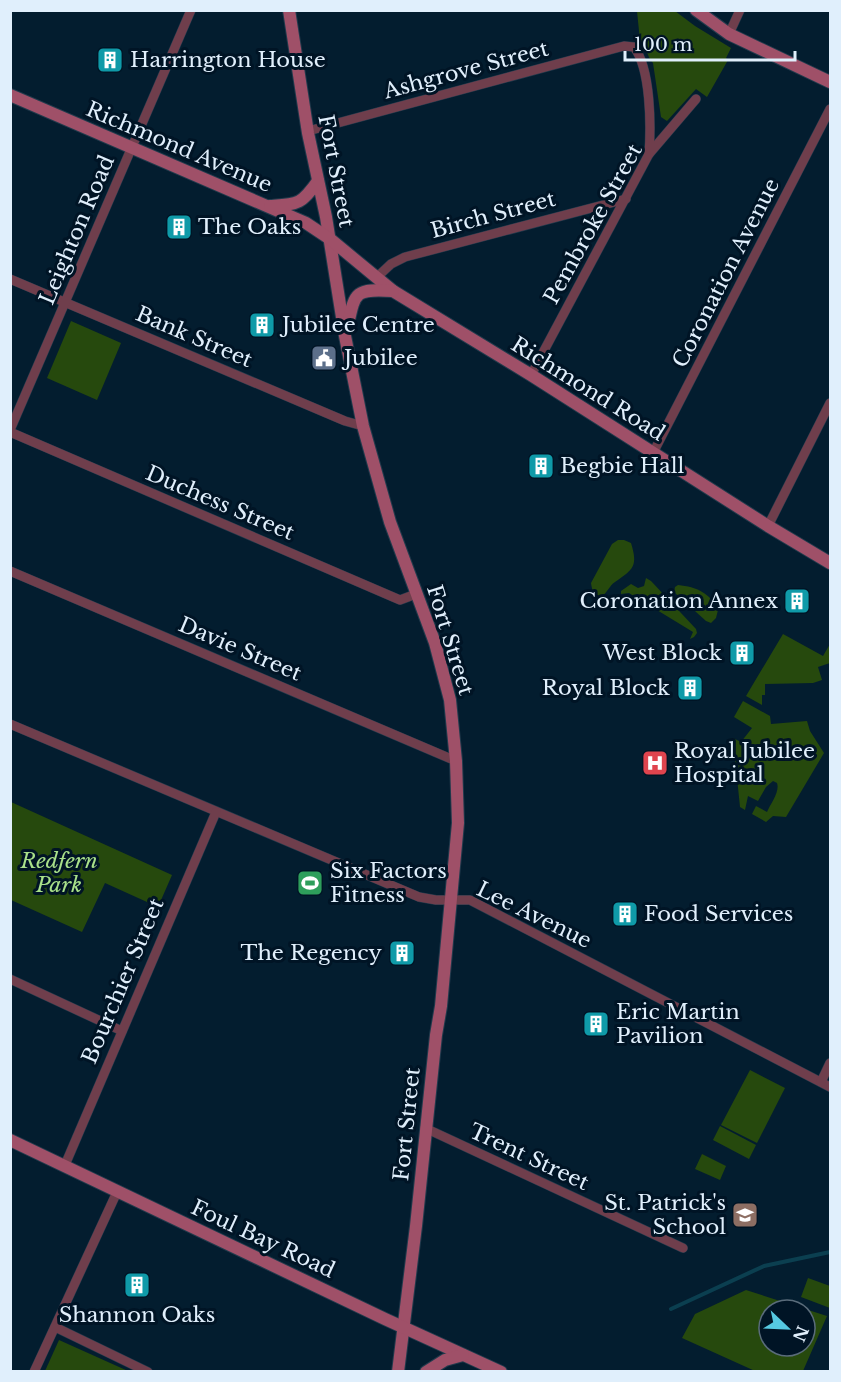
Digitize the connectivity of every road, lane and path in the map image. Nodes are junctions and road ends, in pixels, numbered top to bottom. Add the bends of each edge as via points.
1 (191, 10) edge
2 (289, 10) edge
3 (696, 10) edge
4 (740, 10) edge
5 (729, 34) junction
6 (831, 82) edge
7 (10, 95) edge
8 (696, 99) dead end
9 (831, 109) edge
10 (308, 131) junction
11 (132, 147) junction
12 (649, 154) junction
13 (318, 181) junction
14 (626, 199) junction
15 (269, 206) junction
16 (330, 239) junction
17 (376, 278) junction
18 (10, 279) edge
19 (393, 291) junction
20 (66, 303) junction
21 (345, 336) junction
22 (531, 375) junction
23 (831, 403) edge
24 (363, 426) junction
25 (10, 431) edge
26 (654, 453) junction
27 (768, 526) junction
28 (831, 563) edge
29 (10, 571) edge
30 (416, 594) junction
31 (10, 724) edge
32 (456, 761) junction
33 (216, 812) junction
34 (452, 899) junction
35 (10, 979) edge
36 (122, 1031) junction
37 (831, 1063) edge
38 (821, 1082) junction
39 (831, 1087) edge
40 (425, 1128) junction
41 (10, 1140) edge
42 (65, 1165) junction
43 (117, 1192) junction
44 (683, 1248) dead end
45 (55, 1327) junction
46 (403, 1327) junction
47 (463, 1355) junction
48 (34, 1371) edge
49 (148, 1371) edge
50 (398, 1371) edge
51 (426, 1371) edge
52 (501, 1371) edge

1 - 11 street, Leighton Road
2 - 10 main road, Fort Street
3 - 5 main road
4 - 5 street
5 - 6 main road
7 - 11 main road, Richmond Avenue
8 - 12 street, Pembroke Street
9 - 26 street, Coronation Avenue
10 - 12 street, Ashgrove Street via 624,46 634,47 642,57 651,120
10 - 13 main road, Fort Street
11 - 15 main road, Richmond Avenue
11 - 20 street, Leighton Road
12 - 14 street, Pembroke Street
13 - 15 main road via 301,201
13 - 16 main road, Fort Street
14 - 17 street, Birch Street via 405,257
14 - 22 street, Pembroke Street
15 - 16 main road, Richmond Avenue
16 - 17 main road, Richmond Road
16 - 21 main road, Fort Street
17 - 19 main road, Richmond Road
18 - 20 street, Bank Street
19 - 21 main road via 372,289 355,297
19 - 22 main road, Richmond Road
20 - 24 street, Bank Street
20 - 25 street, Leighton Road
21 - 24 main road, Fort Street
22 - 26 main road, Richmond Road
23 - 27 street
24 - 30 main road, Fort Street via 390,522
25 - 30 street, Duchess Street via 400,600
26 - 27 main road, Richmond Road
27 - 28 main road, Richmond Road
29 - 32 street, Davie Street
30 - 32 main road, Fort Street via 435,643 450,700
31 - 33 street, Lee Avenue
32 - 34 main road, Fort Street via 458,823
33 - 34 street, Lee Avenue via 419,897
33 - 36 street, Bourchier Street
34 - 38 street, Lee Avenue via 470,900
34 - 40 main road, Fort Street
35 - 36 street
36 - 42 street, Bourchier Street
37 - 38 street
38 - 39 street, Lee Avenue
40 - 44 street, Trent Street
40 - 46 main road, Fort Street
41 - 42 main road, Foul Bay Road
42 - 43 main road, Foul Bay Road
43 - 45 street
43 - 46 main road, Foul Bay Road
45 - 48 street
45 - 49 street
46 - 47 main road, Foul Bay Road
46 - 50 main road, Fort Street
47 - 51 main road
47 - 52 main road, Foul Bay Road

